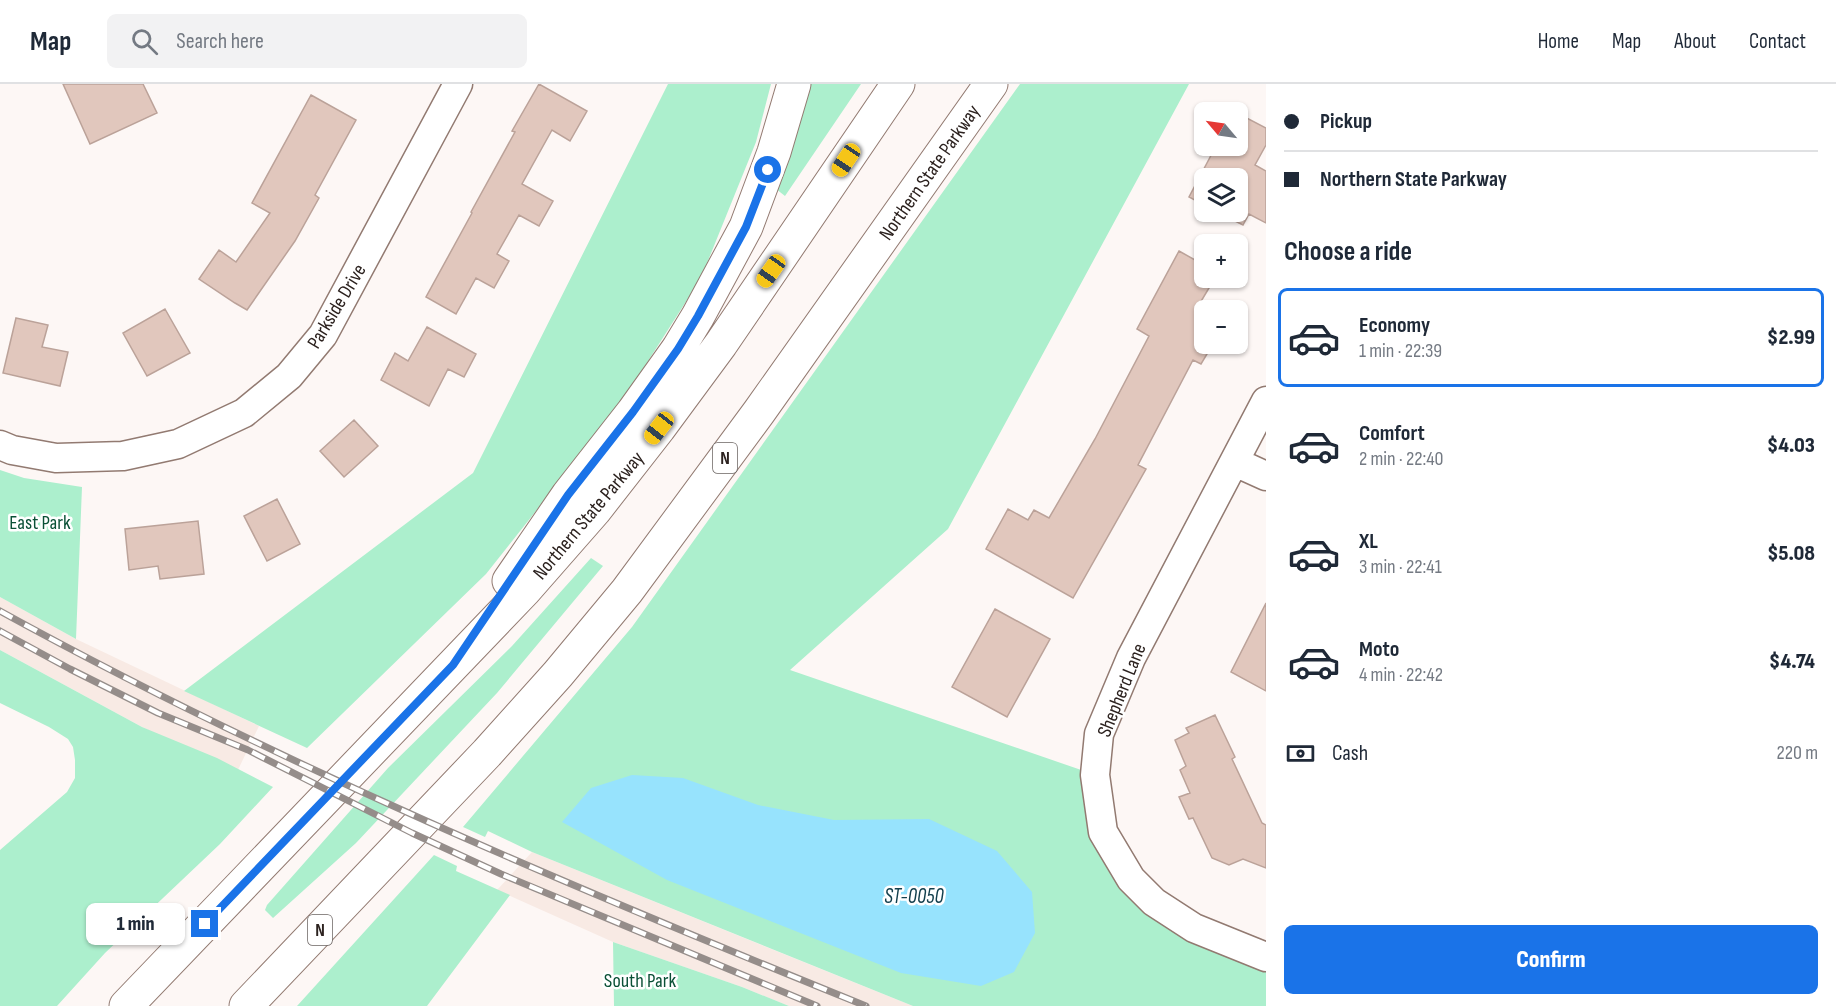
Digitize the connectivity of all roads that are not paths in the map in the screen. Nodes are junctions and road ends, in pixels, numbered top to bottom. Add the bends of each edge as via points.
1 (458, 84) edge
2 (794, 84) edge
3 (898, 84) edge
4 (992, 84) edge
5 (1266, 401) edge
6 (0, 445) edge
7 (1235, 462) junction
8 (1266, 476) edge
9 (453, 665) junction
10 (1266, 957) edge
11 (126, 1006) edge
12 (246, 1006) edge

1 - 6 street, Parkside Drive via 323,335 289,376 244,413 178,444 123,456 56,458
2 - 9 highway via 746,227 698,316 652,386 568,495
3 - 9 highway, Northern State Parkway via 659,428 595,510
4 - 12 highway, Northern State Parkway / N via 627,591 488,753
5 - 7 street, Shepherd Lane
7 - 8 street
7 - 10 street, Shepherd Lane via 1131,658 1099,734 1095,775 1103,832 1131,879 1154,903 1194,928
9 - 11 highway, Northern State Parkway

